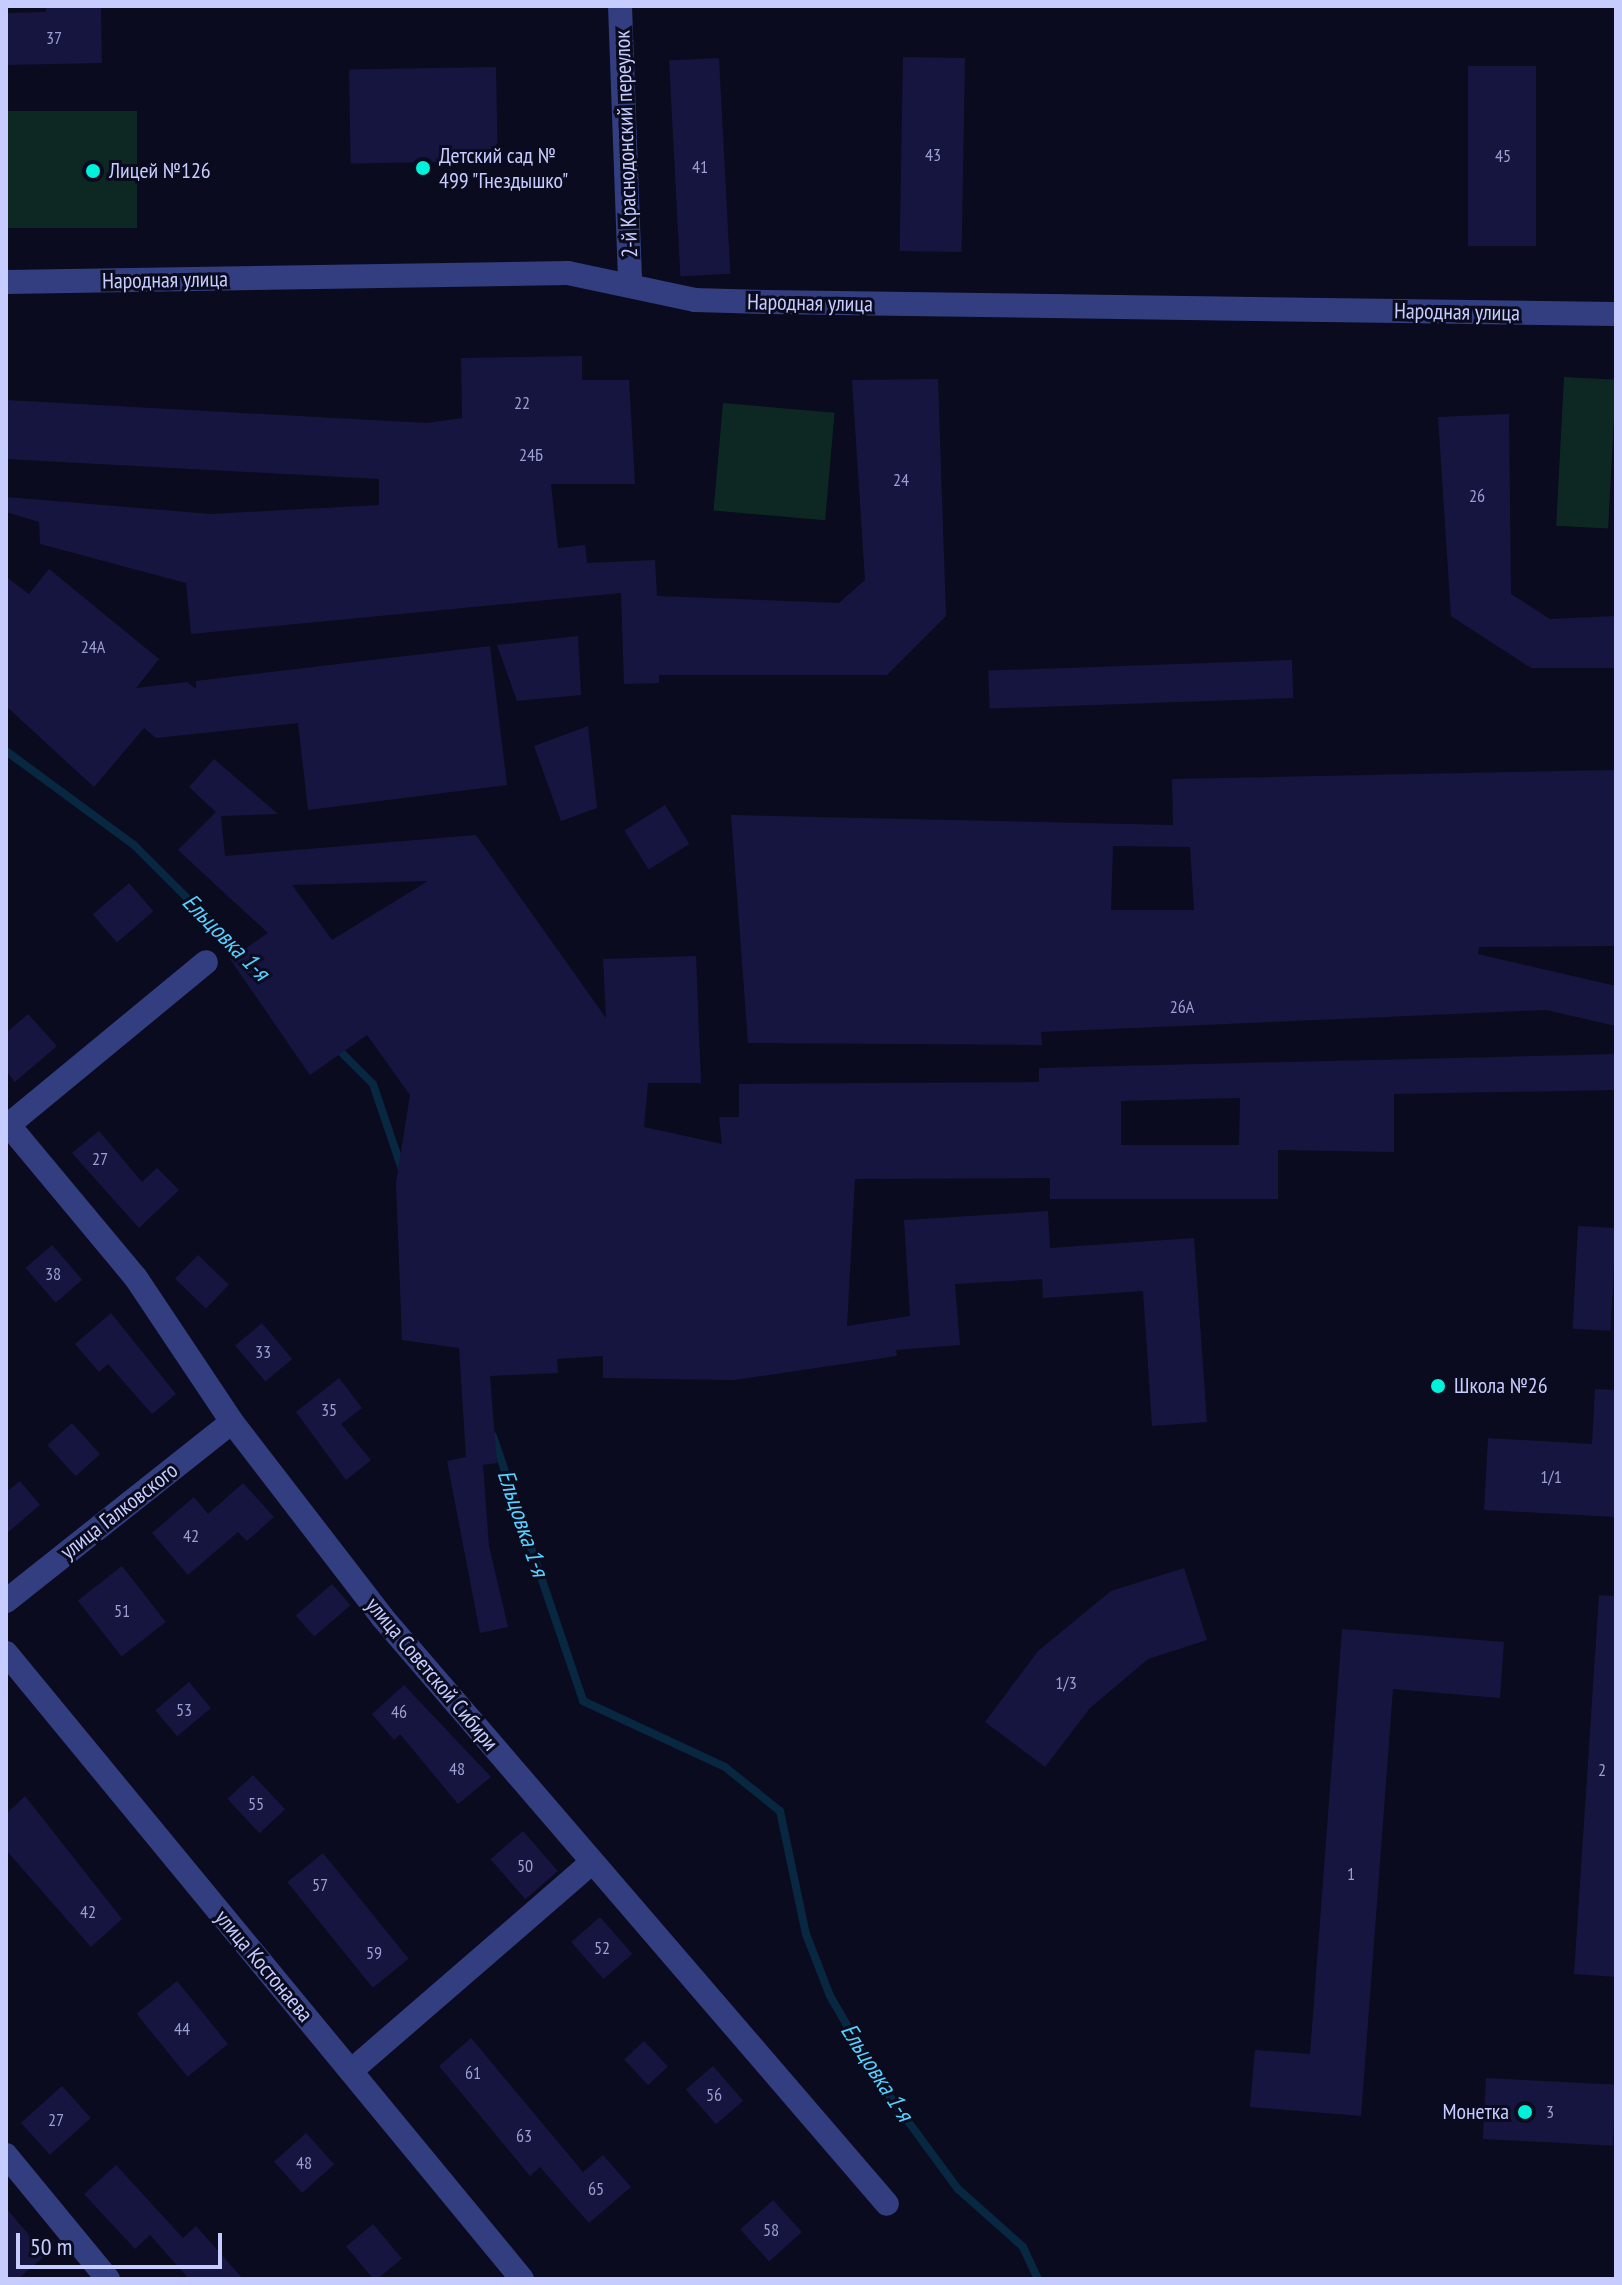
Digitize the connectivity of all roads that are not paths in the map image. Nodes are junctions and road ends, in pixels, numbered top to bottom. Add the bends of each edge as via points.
1 (620, 6) edge
2 (6, 282) edge
3 (630, 283) junction
4 (1616, 314) edge
5 (206, 962) dead end
6 (7, 1125) edge
7 (232, 1422) junction
8 (6, 1601) edge
9 (6, 1653) edge
10 (592, 1862) junction
11 (351, 2071) junction
12 (6, 2155) edge
13 (887, 2204) dead end
14 (108, 2279) edge
15 (522, 2279) edge

1 - 3 street, 2-й Краснодонский переулок
2 - 3 street, Народная улица via 568,273
3 - 4 street, Народная улица via 695,300
5 - 6 street
6 - 7 street, улица Советской Сибири via 136,1278
7 - 8 street, улица Галковского
7 - 10 street, улица Советской Сибири via 382,1617
9 - 11 street, улица Костонаева
10 - 11 street
10 - 13 street, улица Советской Сибири
11 - 15 street, улица Костонаева
12 - 14 street

